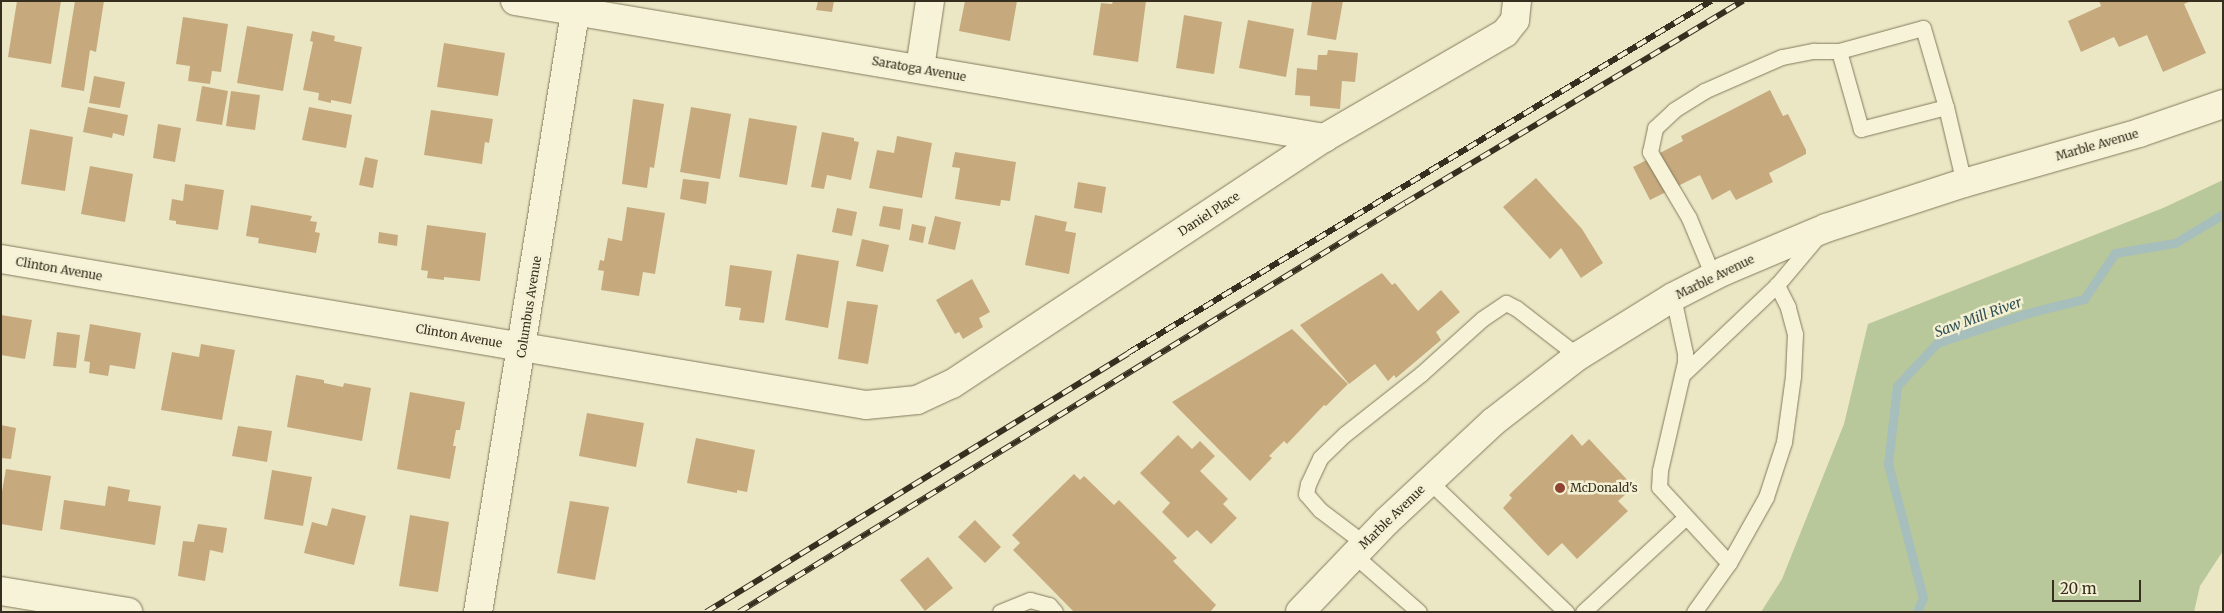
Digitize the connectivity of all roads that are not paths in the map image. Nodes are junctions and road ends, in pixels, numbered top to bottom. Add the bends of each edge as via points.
1 (514, 1) edge
2 (930, 1) edge
3 (1518, 1) edge
4 (576, 6) edge
5 (1839, 52) junction
6 (920, 68) junction
7 (2223, 104) edge
8 (1946, 106) junction
9 (1324, 138) junction
10 (1964, 184) junction
11 (1826, 228) junction
12 (1, 259) edge
13 (1713, 276) junction
14 (1777, 285) junction
15 (1673, 297) junction
16 (522, 346) junction
17 (1578, 356) junction
18 (1682, 375) junction
19 (917, 400) joint
20 (1429, 481) junction
21 (1686, 516) junction
22 (1359, 549) junction
23 (1729, 563) junction
24 (1, 591) edge
25 (128, 612) edge
26 (478, 612) edge
27 (1000, 612) edge
28 (1055, 612) edge
29 (1300, 612) edge
30 (1419, 612) edge
31 (1566, 612) edge
32 (1583, 612) edge
33 (1694, 612) edge

1 - 4 street, Saratoga Avenue
2 - 6 street
3 - 9 street, Daniel Place via 1515,20 1506,33
4 - 6 street, Saratoga Avenue
4 - 16 street, Columbus Avenue
5 - 8 lane via 1861,129
5 - 8 lane via 1923,28
5 - 13 lane via 1782,57 1704,91 1674,110 1655,128 1650,152 1689,218
6 - 9 street, Saratoga Avenue
7 - 10 street, Marble Avenue via 2140,133
8 - 10 lane
9 - 19 street, Daniel Place via 952,384
10 - 11 street, Marble Avenue
11 - 13 street, Marble Avenue
11 - 14 lane
12 - 16 street, Clinton Avenue
13 - 15 street, Marble Avenue
14 - 18 lane
14 - 23 lane via 1795,334 1784,442 1766,497
15 - 17 street, Marble Avenue
15 - 18 lane via 1685,353
16 - 19 street, Clinton Avenue via 866,405
16 - 26 street, Columbus Avenue
17 - 20 street, Marble Avenue via 1493,422
17 - 22 lane via 1506,303 1482,319 1421,374 1345,434 1320,458 1306,494
18 - 21 lane via 1659,487
20 - 22 street, Marble Avenue
20 - 31 lane
21 - 23 lane
21 - 32 lane
22 - 29 street, Marble Avenue
22 - 30 lane
23 - 33 lane
24 - 25 street
27 - 28 lane via 1030,600 1049,605

